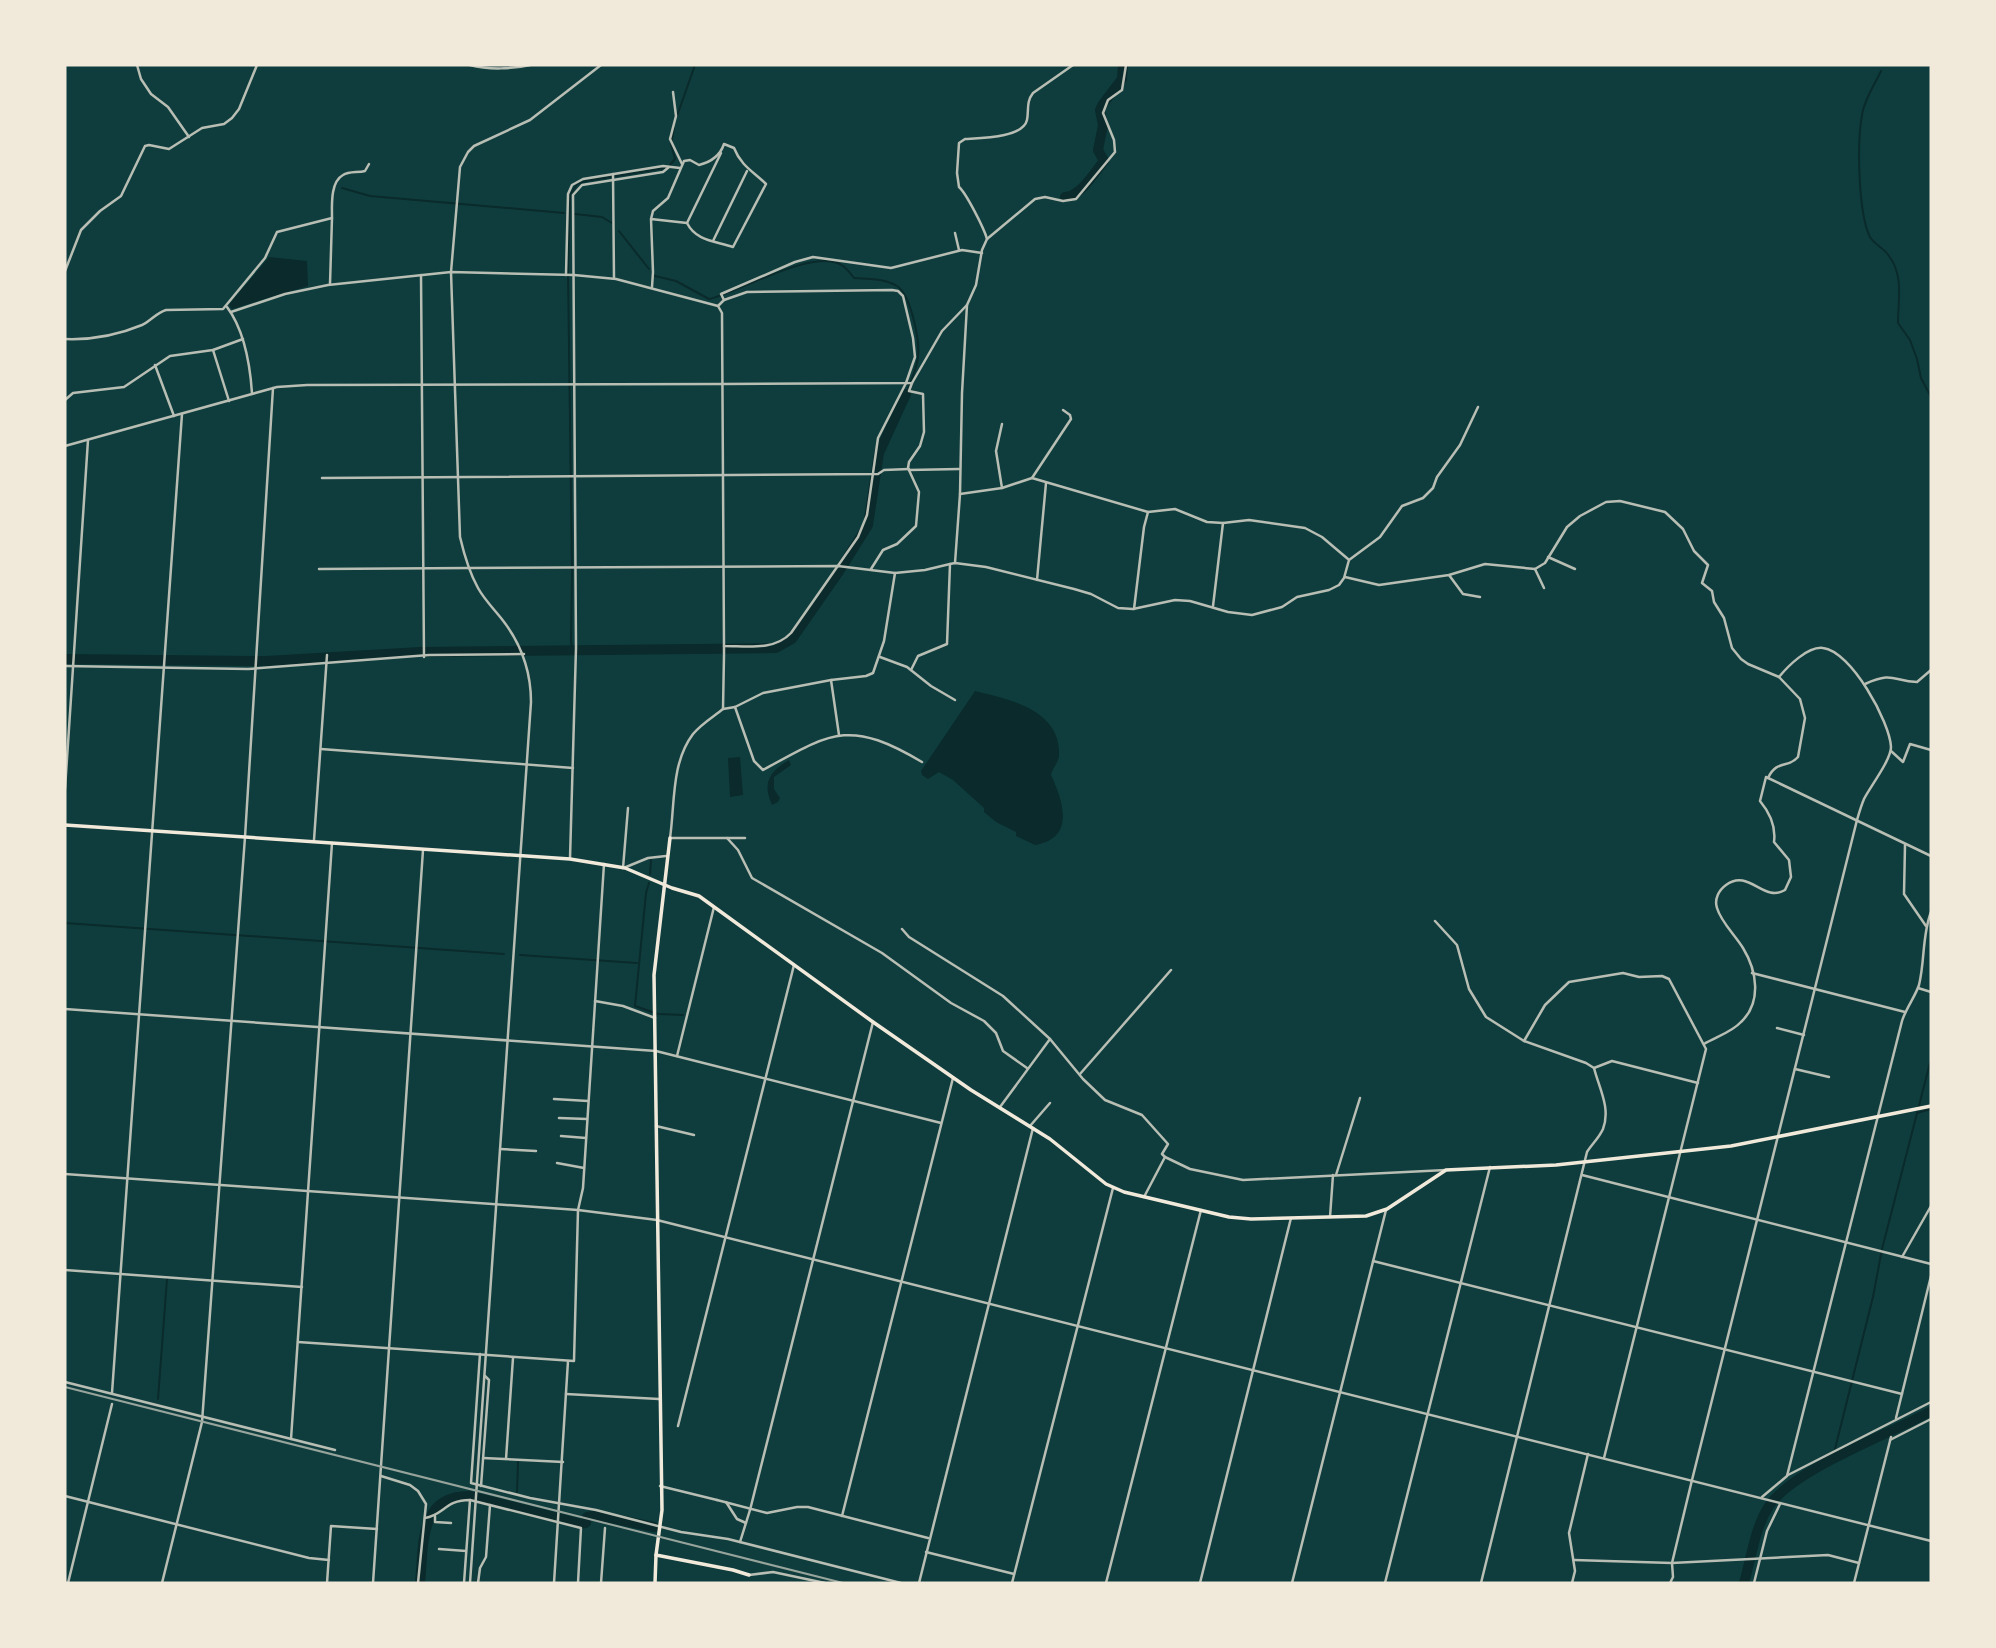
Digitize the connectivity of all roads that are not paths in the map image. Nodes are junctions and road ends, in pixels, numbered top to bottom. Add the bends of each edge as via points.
1 (137, 65) edge
2 (257, 65) edge
3 (470, 65) edge
4 (530, 65) edge
5 (601, 65) edge
6 (1073, 65) edge
7 (1126, 65) edge
8 (673, 92) dead end
9 (189, 137) junction
10 (721, 153) junction
11 (369, 164) dead end
12 (681, 166) junction
13 (669, 167) junction
14 (747, 170) junction
15 (613, 174) junction
16 (614, 180) junction
17 (568, 192) junction
18 (573, 194) junction
19 (332, 218) junction
20 (651, 219) junction
21 (687, 223) junction
22 (955, 233) dead end
23 (987, 239) junction
24 (713, 241) junction
25 (959, 251) junction
26 (982, 253) junction
27 (65, 271) edge
28 (451, 272) junction
29 (421, 275) junction
30 (566, 275) junction
31 (575, 275) junction
32 (614, 278) junction
33 (330, 284) junction
34 (652, 288) junction
35 (724, 300) junction
36 (967, 305) junction
37 (718, 306) junction
38 (227, 307) junction
39 (231, 312) junction
40 (65, 339) edge
41 (243, 339) junction
42 (213, 350) junction
43 (155, 365) junction
44 (909, 383) junction
45 (422, 384) junction
46 (454, 384) junction
47 (575, 384) junction
48 (722, 384) junction
49 (273, 388) junction
50 (252, 394) junction
51 (65, 400) edge
52 (229, 401) junction
53 (1478, 407) dead end
54 (1063, 410) dead end
55 (182, 414) junction
56 (174, 416) junction
57 (1002, 424) dead end
58 (88, 440) junction
59 (65, 446) edge
60 (959, 469) junction
61 (909, 470) junction
62 (875, 473) junction
63 (723, 475) junction
64 (575, 476) junction
65 (422, 477) junction
66 (458, 477) junction
67 (323, 478) dead end
68 (1032, 478) junction
69 (1046, 483) junction
70 (1002, 488) junction
71 (960, 494) junction
72 (1148, 512) junction
73 (1223, 523) junction
74 (1548, 557) junction
75 (1349, 560) junction
76 (952, 564) junction
77 (723, 565) junction
78 (575, 566) junction
79 (838, 566) junction
80 (424, 568) junction
81 (469, 568) junction
82 (318, 569) dead end
83 (870, 569) junction
84 (1535, 569) junction
85 (1575, 569) dead end
86 (895, 573) junction
87 (1449, 575) junction
88 (1345, 577) junction
89 (1037, 580) junction
90 (1544, 588) dead end
91 (1480, 597) dead end
92 (1213, 606) junction
93 (1133, 610) junction
94 (724, 646) junction
95 (524, 654) junction
96 (327, 655) dead end
97 (879, 656) junction
98 (424, 657) junction
99 (326, 662) junction
100 (73, 665) junction
101 (65, 666) edge
102 (164, 666) junction
103 (254, 668) junction
104 (911, 670) junction
105 (1931, 670) edge
106 (1779, 677) junction
107 (831, 680) junction
108 (1865, 684) junction
109 (956, 700) dead end
110 (735, 707) junction
111 (723, 709) junction
112 (839, 735) junction
113 (321, 750) junction
114 (1931, 750) edge
115 (1891, 751) junction
116 (922, 762) dead end
117 (527, 765) junction
118 (573, 768) junction
119 (1768, 778) junction
120 (65, 789) edge
121 (628, 808) dead end
122 (1857, 820) junction
123 (65, 825) edge
124 (152, 831) junction
125 (245, 837) junction
126 (670, 838) junction
127 (727, 838) junction
128 (745, 838) dead end
129 (314, 842) junction
130 (332, 843) junction
131 (1905, 844) junction
132 (423, 850) junction
133 (666, 856) junction
134 (1931, 856) edge
135 (519, 857) junction
136 (570, 859) junction
137 (604, 864) junction
138 (624, 868) junction
139 (663, 884) junction
140 (714, 907) junction
141 (1931, 912) edge
142 (1435, 921) dead end
143 (1926, 926) junction
144 (902, 929) dead end
145 (794, 965) junction
146 (1171, 970) dead end
147 (1752, 973) junction
148 (1918, 988) junction
149 (1815, 989) junction
150 (1931, 992) edge
151 (595, 1001) junction
152 (65, 1009) edge
153 (1905, 1012) junction
154 (140, 1015) junction
155 (655, 1018) junction
156 (230, 1021) junction
157 (873, 1022) junction
158 (319, 1028) junction
159 (1777, 1028) dead end
160 (410, 1034) junction
161 (1804, 1035) junction
162 (1050, 1039) junction
163 (508, 1040) junction
164 (1524, 1041) junction
165 (1704, 1044) junction
166 (592, 1046) junction
167 (656, 1051) junction
168 (677, 1056) junction
169 (1027, 1068) junction
170 (1594, 1068) junction
171 (1795, 1069) junction
172 (1080, 1074) junction
173 (953, 1077) junction
174 (1829, 1077) dead end
175 (765, 1078) junction
176 (1698, 1083) junction
177 (1360, 1098) dead end
178 (554, 1099) dead end
179 (588, 1101) junction
180 (853, 1101) junction
181 (1050, 1103) dead end
182 (1931, 1105) edge
183 (999, 1107) junction
184 (1878, 1115) junction
185 (559, 1118) dead end
186 (587, 1119) junction
187 (941, 1123) junction
188 (656, 1126) junction
189 (1031, 1127) junction
190 (694, 1135) dead end
191 (561, 1136) dead end
192 (1779, 1136) junction
193 (586, 1138) junction
194 (500, 1149) junction
195 (1682, 1151) junction
196 (536, 1152) dead end
197 (1165, 1157) junction
198 (1582, 1162) junction
199 (557, 1163) dead end
200 (1490, 1167) junction
201 (584, 1168) junction
202 (1446, 1170) junction
203 (65, 1174) edge
204 (1335, 1175) junction
205 (1582, 1175) junction
206 (128, 1178) junction
207 (219, 1185) junction
208 (1113, 1188) junction
209 (309, 1192) junction
210 (400, 1197) junction
211 (1144, 1197) junction
212 (1669, 1198) junction
213 (496, 1204) junction
214 (1931, 1206) edge
215 (1387, 1209) junction
216 (578, 1210) junction
217 (1200, 1210) junction
218 (1330, 1217) junction
219 (1291, 1218) junction
220 (657, 1220) junction
221 (1758, 1220) junction
222 (725, 1237) junction
223 (1845, 1241) junction
224 (1902, 1257) junction
225 (813, 1260) junction
226 (1373, 1261) junction
227 (1931, 1264) edge
228 (65, 1270) edge
229 (121, 1273) junction
230 (1931, 1276) edge
231 (212, 1280) junction
232 (901, 1281) junction
233 (1461, 1283) junction
234 (302, 1287) junction
235 (988, 1304) junction
236 (1550, 1305) junction
237 (1077, 1326) junction
238 (1637, 1327) junction
239 (298, 1342) junction
240 (388, 1348) junction
241 (1165, 1348) junction
242 (1725, 1350) junction
243 (480, 1354) junction
244 (487, 1354) junction
245 (513, 1357) junction
246 (568, 1361) junction
247 (1253, 1370) junction
248 (1813, 1372) junction
249 (485, 1376) junction
250 (65, 1382) edge
251 (1340, 1392) junction
252 (112, 1393) junction
253 (566, 1394) junction
254 (1902, 1394) junction
255 (659, 1399) junction
256 (1931, 1402) edge
257 (112, 1404) dead end
258 (1428, 1414) junction
259 (203, 1416) junction
260 (1931, 1419) edge
261 (1895, 1420) junction
262 (678, 1426) dead end
263 (1517, 1436) junction
264 (291, 1439) junction
265 (335, 1450) dead end
266 (1588, 1454) junction
267 (483, 1458) junction
268 (1604, 1458) junction
269 (506, 1459) junction
270 (563, 1462) junction
271 (380, 1476) junction
272 (1787, 1476) junction
273 (1692, 1480) junction
274 (481, 1486) junction
275 (660, 1486) junction
276 (65, 1496) edge
277 (1762, 1498) junction
278 (470, 1500) junction
279 (88, 1502) junction
280 (726, 1503) junction
281 (1779, 1503) junction
282 (560, 1504) junction
283 (490, 1505) junction
284 (750, 1510) junction
285 (434, 1516) junction
286 (842, 1516) junction
287 (426, 1518) junction
288 (559, 1522) junction
289 (746, 1522) junction
290 (451, 1523) dead end
291 (177, 1524) junction
292 (1869, 1525) junction
293 (661, 1526) junction
294 (605, 1528) dead end
295 (377, 1529) junction
296 (929, 1538) junction
297 (1931, 1541) edge
298 (740, 1542) junction
299 (439, 1549) dead end
300 (466, 1551) junction
301 (926, 1552) junction
302 (656, 1555) junction
303 (1758, 1559) junction
304 (329, 1560) junction
305 (1574, 1560) junction
306 (1672, 1563) junction
307 (1859, 1563) junction
308 (1014, 1574) junction
309 (749, 1575) joint
310 (68, 1583) edge
311 (162, 1583) edge
312 (327, 1583) edge
313 (373, 1583) edge
314 (418, 1583) edge
315 (464, 1583) edge
316 (470, 1583) edge
317 (478, 1583) edge
318 (554, 1583) edge
319 (578, 1583) edge
320 (601, 1583) edge
321 (655, 1583) edge
322 (825, 1583) edge
323 (901, 1583) edge
324 (919, 1583) edge
325 (1012, 1583) edge
326 (1107, 1583) edge
327 (1200, 1583) edge
328 (1292, 1583) edge
329 (1385, 1583) edge
330 (1480, 1583) edge
331 (1572, 1583) edge
332 (1670, 1583) edge
333 (1754, 1583) edge
334 (1854, 1583) edge

1 - 9 street via 151,94 168,107
2 - 9 street via 232,118
3 - 4 street
5 - 28 street via 543,112 481,141 468,152 460,167
6 - 23 street via 1028,99 1023,128 959,143 959,187 966,192
7 - 23 street via 1122,90 1108,100 1103,113 1115,146 1112,155 1076,199 1035,199
8 - 12 street via 676,116 671,143
9 - 27 street via 170,149 145,146 121,196 80,230
10 - 12 street via 702,164 687,160
10 - 14 street via 724,144 734,148
10 - 21 street
11 - 19 street via 365,171 339,178
12 - 13 street
12 - 20 street via 668,198
13 - 15 street
13 - 16 street
14 - 24 street
14 - 24 street via 766,184 733,247
15 - 16 street
15 - 17 street via 576,181
16 - 18 street via 582,185
16 - 32 street
17 - 18 street
17 - 30 street
18 - 31 street
19 - 33 street
19 - 38 street via 277,232 265,258
20 - 21 street
20 - 34 street
21 - 24 street via 691,232
22 - 25 street
23 - 26 street
25 - 26 street
25 - 35 street via 891,268 813,257 721,295
26 - 36 street
28 - 29 street
28 - 30 street
28 - 46 street
29 - 33 street
29 - 45 street
30 - 31 street
31 - 32 street
31 - 47 street
32 - 34 street
33 - 39 street
34 - 37 street
35 - 37 street
35 - 44 street via 747,292 898,291 905,302 915,350
36 - 44 street via 942,331
36 - 60 street
37 - 48 street via 722,313
38 - 39 street
38 - 40 street via 166,310 117,333
39 - 41 street
41 - 42 street
41 - 50 street
42 - 43 street via 170,356
42 - 52 street
43 - 51 street via 124,387 73,393
43 - 56 street
44 - 48 street
44 - 61 street via 909,391 923,394 924,418 921,442 911,455
44 - 62 street via 880,431
45 - 46 street
45 - 49 street
45 - 65 street
46 - 47 street
46 - 66 street
47 - 48 street
47 - 64 street
48 - 63 street
49 - 50 street
49 - 103 street
50 - 52 street
52 - 55 street
53 - 75 street via 1433,488 1423,498 1402,506 1380,537
54 - 68 street via 1071,419
55 - 56 street
55 - 102 street
56 - 58 street
57 - 70 street via 996,451
58 - 59 street
58 - 100 street
60 - 61 street
60 - 71 street
61 - 62 street
61 - 83 street via 919,494 916,526 883,550
62 - 63 street
62 - 79 street via 863,527
63 - 64 street
63 - 77 street
64 - 66 street
64 - 78 street
65 - 66 street
65 - 67 street
65 - 80 street
66 - 81 street via 460,537
68 - 69 street
68 - 70 street
69 - 72 street
69 - 89 street
70 - 71 street
71 - 76 street
72 - 73 street via 1175,509 1207,522
72 - 93 street
73 - 75 street via 1249,520 1305,528
73 - 92 street
74 - 84 street
74 - 85 street
74 - 106 street via 1567,527 1606,502 1628,502 1665,512 1708,565 1702,583 1712,591 1732,648 1748,664
75 - 88 street
76 - 86 street
76 - 89 street
76 - 104 street via 947,644 918,656
77 - 78 street
77 - 79 street
77 - 94 street
78 - 81 street
78 - 118 street
79 - 83 street
79 - 94 street via 785,639 764,646
80 - 81 street
80 - 82 street
80 - 98 street
81 - 95 street via 478,589
83 - 86 street
84 - 87 street via 1485,564
84 - 90 street
86 - 97 street
87 - 88 street via 1379,585
87 - 91 street via 1463,594
88 - 92 street via 1329,590 1297,597 1258,614
89 - 93 street via 1091,593 1118,608
92 - 93 street via 1175,600
94 - 111 street
95 - 98 street
95 - 117 street via 531,693
96 - 99 street
97 - 104 street
97 - 107 street via 873,673
98 - 99 street
99 - 103 street
99 - 113 street
100 - 101 street
100 - 102 street
100 - 120 street
102 - 103 street
102 - 124 street
103 - 125 street
104 - 109 street
105 - 108 street via 1917,682 1893,676
106 - 108 street via 1810,652 1825,648
106 - 119 street via 1800,699 1805,723 1798,757 1776,767
107 - 110 street via 764,693
107 - 112 street
108 - 115 street via 1889,731
110 - 111 street
110 - 112 street via 754,761 763,770 802,748
111 - 126 street via 694,733 681,757
112 - 116 street via 872,738 901,748
113 - 117 street
113 - 129 street
114 - 115 street via 1910,744 1903,762
115 - 122 street
117 - 118 street
117 - 135 street
118 - 136 street
119 - 122 street
119 - 147 street via 1760,801 1774,827 1774,842 1789,859 1788,886 1779,894 1770,894 1737,879 1721,889 1716,899
121 - 138 street
122 - 131 street
122 - 149 street
123 - 124 main road
124 - 125 main road
124 - 154 street
125 - 129 main road
125 - 156 street
126 - 127 street
126 - 133 main road
127 - 128 street
127 - 169 street via 752,878 882,953 944,999 984,1021 996,1033 1003,1051
129 - 130 main road
130 - 132 main road
130 - 158 street
131 - 134 street
131 - 143 street via 1904,894
132 - 135 main road
132 - 160 street
133 - 138 street
133 - 139 main road
135 - 136 main road
135 - 163 street
136 - 137 main road
137 - 138 main road
137 - 151 street
138 - 139 main road
139 - 140 main road via 699,896
139 - 155 main road via 654,975
140 - 145 main road
140 - 168 street
141 - 143 street
142 - 164 street via 1457,945 1469,989 1483,1014
143 - 148 street
144 - 162 street via 1003,996
145 - 157 main road
145 - 175 street
146 - 172 street
147 - 149 street
147 - 165 street via 1756,993 1745,1017
148 - 150 street
148 - 153 street
149 - 153 street
149 - 161 street
151 - 155 street
151 - 166 street
152 - 154 street
153 - 184 street
154 - 156 street
154 - 206 street
155 - 167 main road
156 - 158 street
156 - 207 street
157 - 173 main road
157 - 180 street
158 - 160 street
158 - 209 street
159 - 161 street
160 - 163 street
160 - 210 street
161 - 171 street
162 - 169 street
162 - 172 street
163 - 166 street
163 - 194 street
164 - 165 street via 1545,1005 1569,982 1623,973 1669,979
164 - 170 street
165 - 176 street
166 - 167 street
166 - 179 street
167 - 168 street
167 - 188 main road
168 - 175 street
169 - 183 street
170 - 176 street via 1612,1062
170 - 198 street via 1605,1098 1605,1120
171 - 174 street
171 - 192 street
172 - 197 street via 1105,1100 1150,1122 1167,1142
173 - 183 main road
173 - 187 street
175 - 180 street
175 - 222 street
176 - 195 street
177 - 204 street
178 - 179 street
179 - 186 street
180 - 187 street
180 - 225 street
181 - 189 street
182 - 184 main road
183 - 189 main road
184 - 192 main road
184 - 223 street
185 - 186 street
186 - 193 street
187 - 232 street
188 - 190 street
188 - 220 main road
189 - 208 main road
189 - 235 street
191 - 193 street
192 - 195 main road
192 - 221 street
193 - 201 street
194 - 196 street
194 - 213 street
195 - 198 main road
195 - 212 street
197 - 204 street via 1190,1169 1235,1180
197 - 211 street
198 - 200 main road
198 - 205 street
199 - 201 street
200 - 202 main road
200 - 233 street
201 - 216 street
202 - 204 street
202 - 215 main road
203 - 206 street
204 - 218 street
205 - 212 street
205 - 236 street
206 - 207 street
206 - 229 street
207 - 209 street
207 - 231 street
208 - 211 main road
208 - 237 street
209 - 210 street
209 - 234 street
210 - 213 street
210 - 240 street
211 - 217 main road
212 - 221 street
212 - 238 street
213 - 216 street
213 - 244 street
214 - 224 street
215 - 218 main road via 1366,1216
215 - 226 street
216 - 220 street
216 - 246 street via 574,1361
217 - 219 main road via 1242,1219
217 - 241 street
218 - 219 main road
219 - 247 street
220 - 222 street
220 - 255 main road
221 - 223 street
221 - 242 street
222 - 225 street
222 - 262 street
223 - 224 street
223 - 248 street
224 - 227 street
225 - 232 street
225 - 284 street
226 - 233 street
226 - 251 street
228 - 229 street
229 - 231 street
229 - 252 street
230 - 254 street
231 - 234 street
231 - 259 street
232 - 235 street
232 - 286 street
233 - 236 street
233 - 258 street
234 - 239 street
235 - 237 street
235 - 296 street
236 - 238 street
236 - 263 street
237 - 241 street
237 - 308 street
238 - 242 street
238 - 268 street
239 - 240 street
239 - 264 street
240 - 243 street
240 - 271 street
241 - 247 street
241 - 326 street
242 - 248 street
242 - 273 street
243 - 244 street
243 - 274 street via 471,1483
244 - 245 street
244 - 249 street
245 - 246 street
245 - 269 street
246 - 253 street
247 - 251 street
247 - 327 street
248 - 254 street
248 - 272 street
249 - 267 street via 489,1380
249 - 316 street
250 - 252 street
251 - 258 street
251 - 328 street
252 - 259 street
253 - 255 street
253 - 270 street
254 - 261 street
255 - 275 main road
256 - 261 street
257 - 279 street
258 - 263 street
258 - 329 street
259 - 264 street
259 - 291 street
260 - 292 street via 1891,1438
261 - 272 street
263 - 266 street
263 - 330 street
264 - 265 street
266 - 268 street
266 - 305 street via 1569,1533
267 - 269 street
267 - 274 street
268 - 273 street
269 - 270 street
270 - 282 street
271 - 287 street via 415,1488 426,1504
271 - 295 street
272 - 277 street
273 - 277 street
273 - 306 street
274 - 282 street
275 - 280 street
275 - 293 main road
276 - 279 street
277 - 281 street
278 - 283 street
278 - 285 street via 448,1504
278 - 300 street
279 - 291 street
279 - 310 street
280 - 284 street
280 - 289 street via 737,1519
281 - 292 street
281 - 303 street
282 - 288 street
282 - 293 street
283 - 288 street
283 - 317 street via 486,1557
284 - 286 street via 767,1513 807,1507
284 - 289 street
285 - 287 street
285 - 290 street via 435,1522
286 - 296 street
287 - 314 street
288 - 318 street
288 - 319 street via 581,1528
289 - 298 street
291 - 304 street
291 - 311 street
292 - 297 street
292 - 307 street
293 - 298 street
293 - 302 main road
294 - 320 street
295 - 304 street via 331,1526
295 - 313 street
296 - 301 street
298 - 323 street
299 - 300 street
300 - 315 street
301 - 308 street
301 - 324 street
302 - 309 main road
302 - 321 main road
303 - 306 street
303 - 307 street via 1828,1555
303 - 333 street
304 - 312 street
305 - 306 street
305 - 331 street
306 - 332 street
307 - 334 street
308 - 325 street
309 - 322 street via 773,1572

